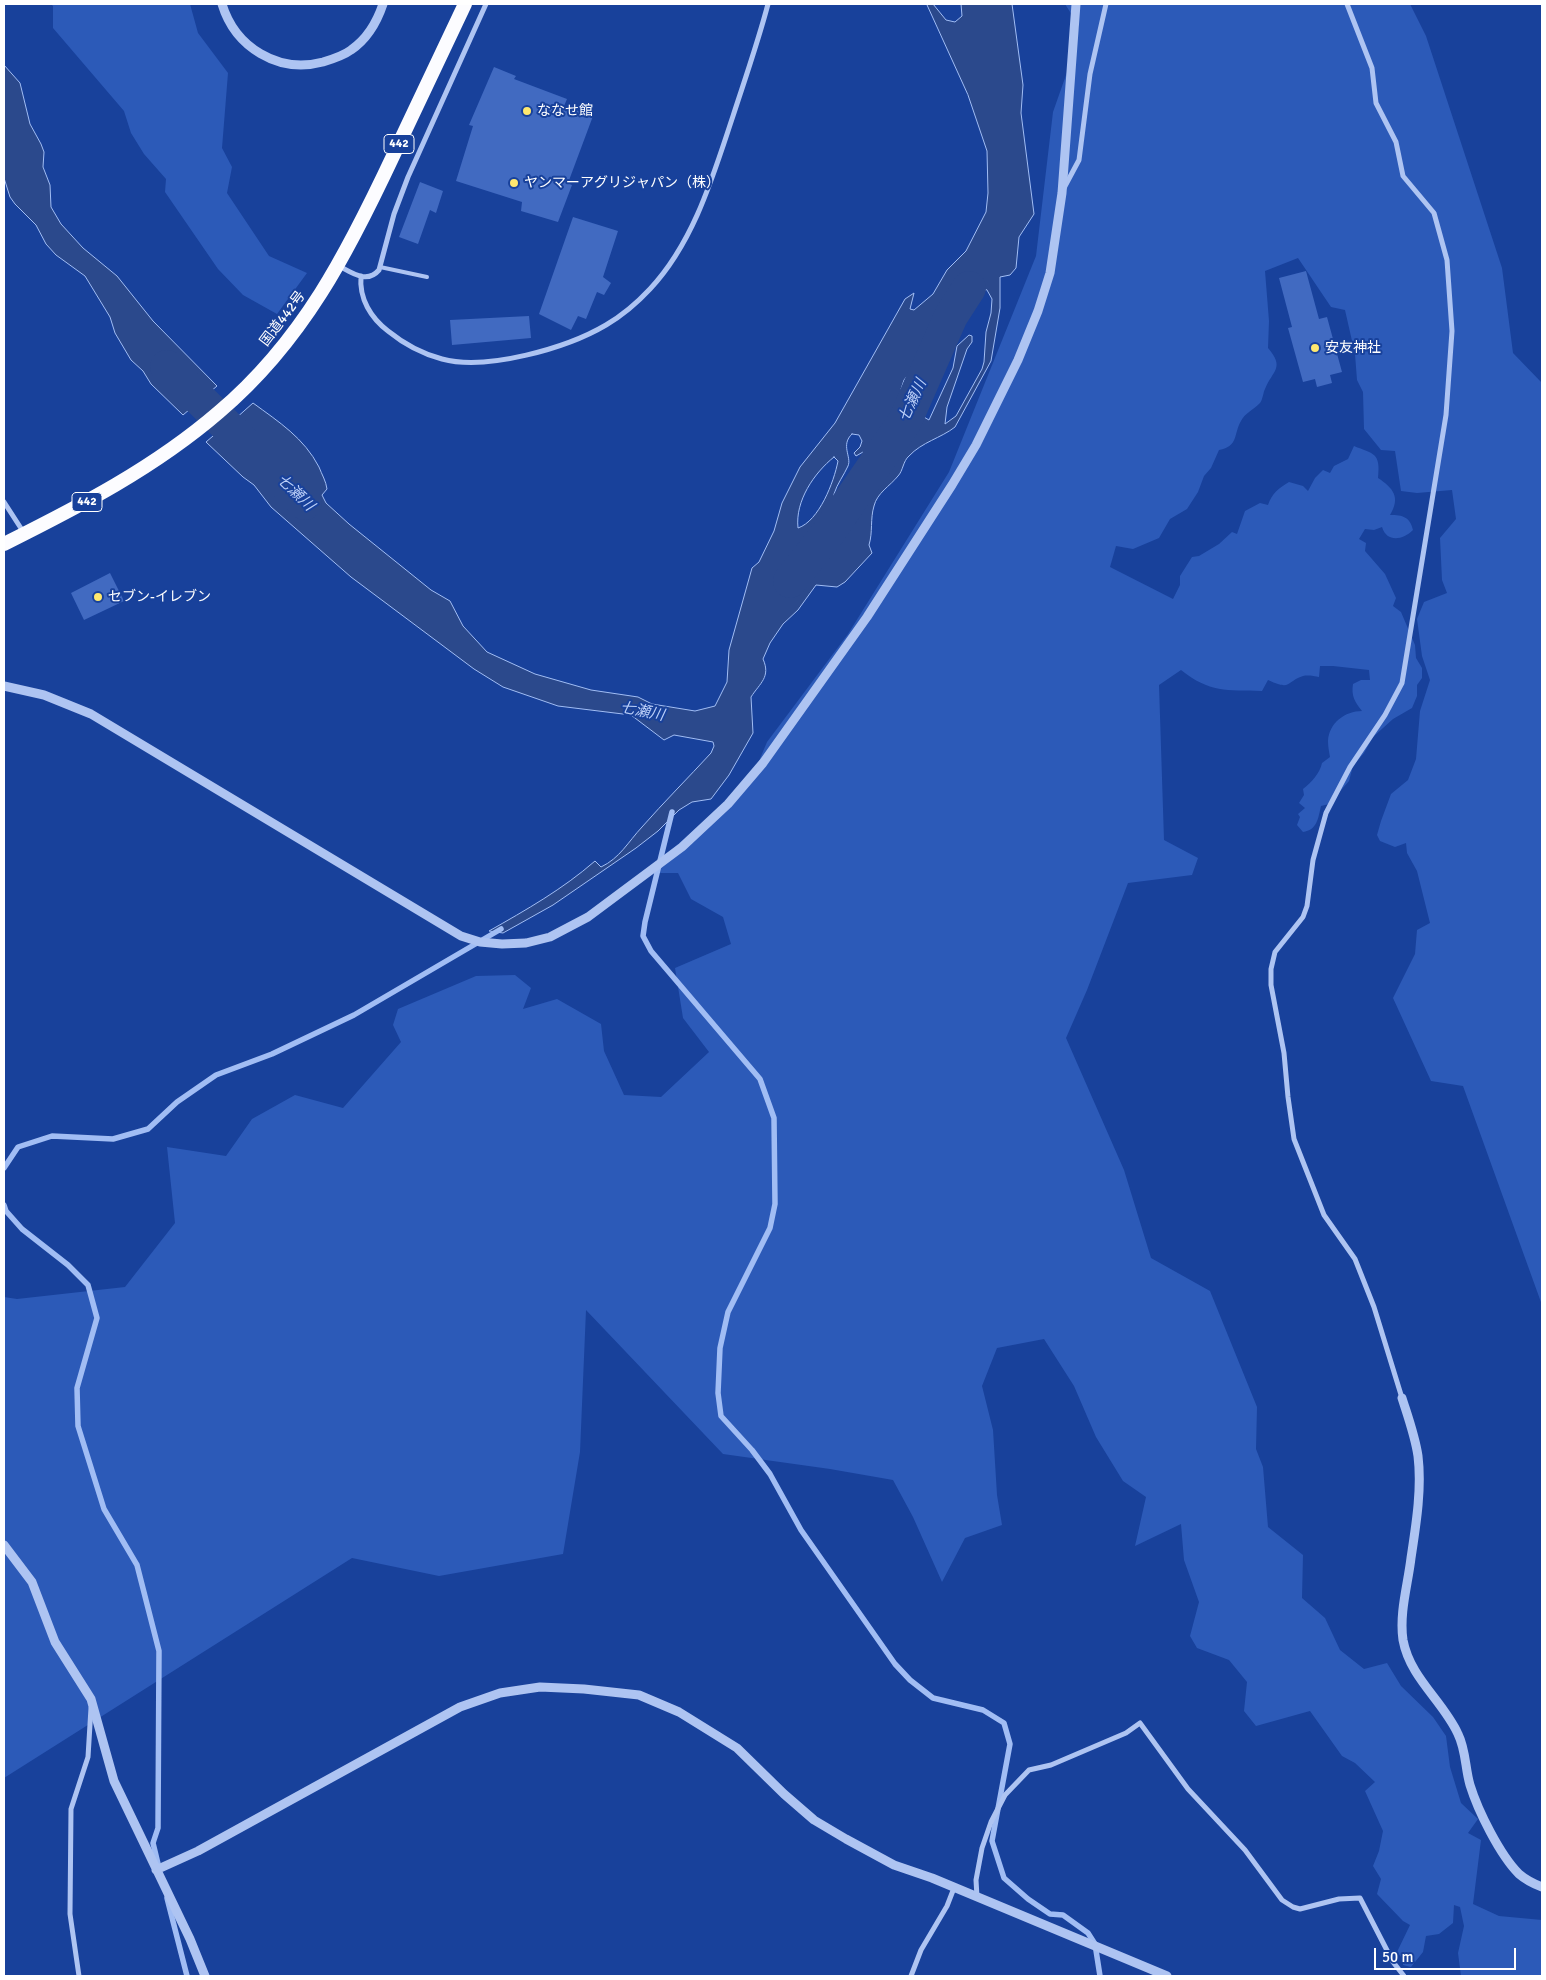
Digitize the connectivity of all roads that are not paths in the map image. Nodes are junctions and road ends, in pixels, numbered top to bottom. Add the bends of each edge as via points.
1 (222, 4) edge
2 (383, 4) edge
3 (465, 4) edge
4 (486, 4) edge
5 (768, 4) edge
6 (1076, 4) edge
7 (1106, 4) edge
8 (1347, 4) edge
9 (1062, 193) junction
10 (339, 266) junction
11 (380, 268) junction
12 (361, 276) junction
13 (427, 276) dead end
14 (4, 502) edge
15 (24, 534) junction
16 (4, 544) edge
17 (4, 686) edge
18 (1402, 1398) joint
19 (4, 1545) edge
20 (91, 1698) junction
21 (156, 1870) junction
22 (1542, 1887) edge
23 (954, 1888) junction
24 (977, 1898) junction
25 (79, 1976) edge
26 (206, 1976) edge
27 (912, 1976) edge
28 (1167, 1976) edge
29 (1404, 1976) edge

1 - 2 street via 229,24 253,50 273,60 299,65 328,60 350,51 374,25
3 - 10 highway, 国道442号 / 442
4 - 11 street via 408,177
5 - 12 street via 717,161 684,242 664,274 620,316 587,334 534,354 479,362 443,359 410,346 383,327 364,301
6 - 9 street
7 - 9 street via 1090,74 1079,160
8 - 18 street via 1372,68 1376,103 1396,142 1403,176 1434,213 1447,260 1452,331 1446,414 1402,683 1326,813 1313,860 1304,917 1275,952 1270,969 1294,1139 1324,1215 1355,1258 1374,1306
9 - 17 street via 1050,273 1018,360 976,445 867,617 763,763 710,823 663,862 562,932 538,941 513,944 480,942 461,936 91,714 44,695
10 - 12 street
10 - 15 highway, 国道442号 / 442 via 297,329 257,376 221,411 166,453 110,489
11 - 12 street via 372,276
11 - 13 lane
14 - 15 street
15 - 16 highway, 国道442号 / 442
18 - 22 street via 1413,1434 1419,1476 1403,1640 1413,1668 1449,1716 1459,1736 1470,1783 1485,1821 1519,1874
19 - 20 street via 32,1582 55,1642
20 - 21 street via 114,1781
20 - 25 street via 88,1757 71,1809 70,1914
21 - 23 street via 206,1847 460,1707 500,1693 540,1687 639,1695 679,1712 737,1748 814,1820 894,1865
21 - 26 street
23 - 24 street
23 - 27 street via 921,1950
24 - 28 street
24 - 29 street via 976,1880 982,1848 1004,1796 1029,1770 1051,1765 1126,1734 1140,1723 1188,1789 1245,1850 1282,1900 1300,1909 1339,1899 1360,1898 1393,1962

